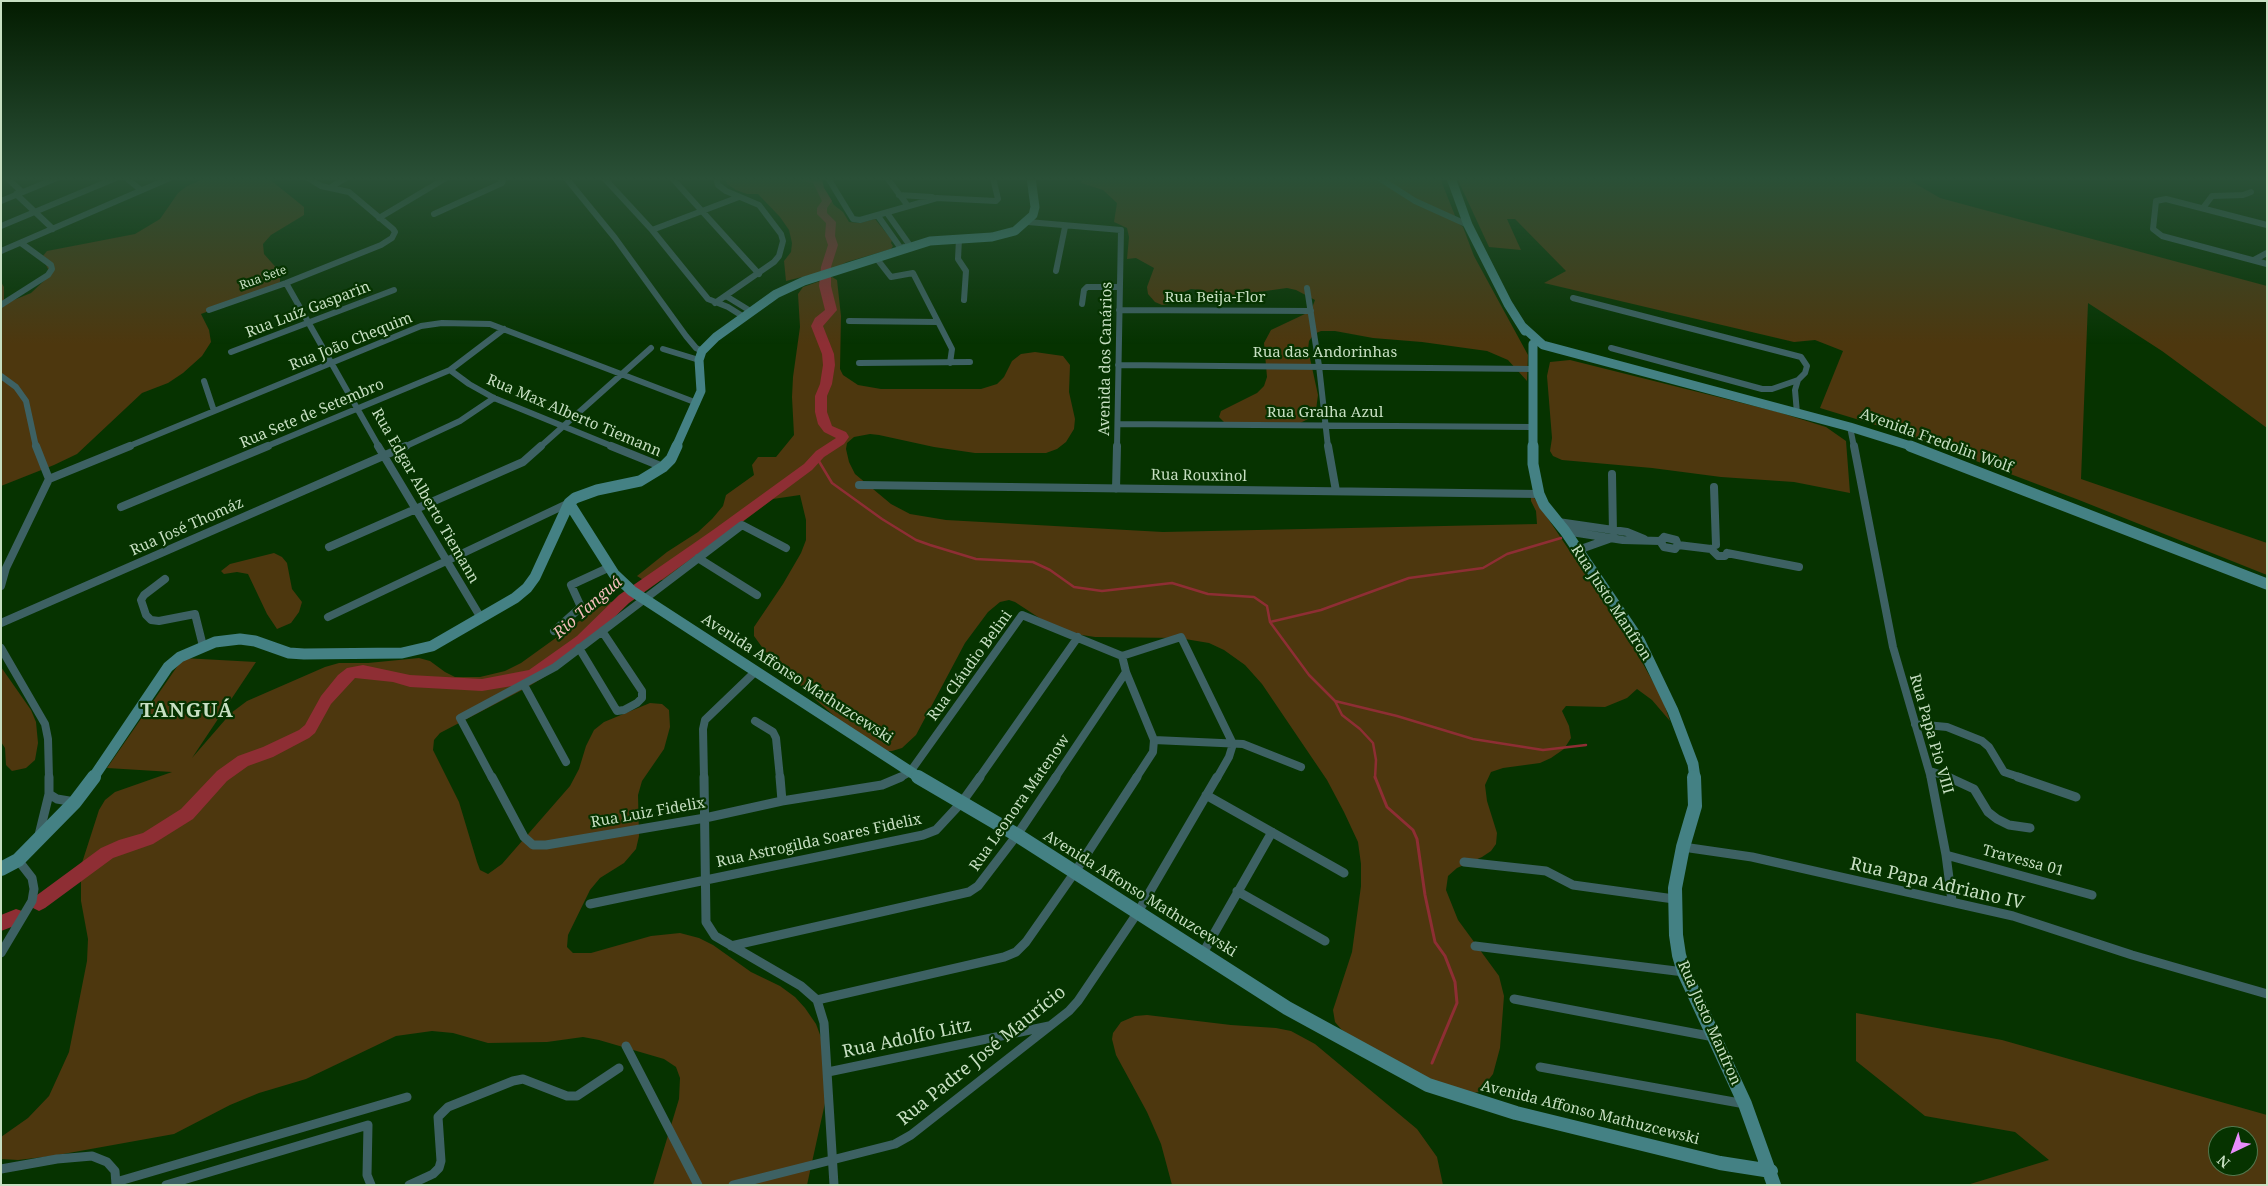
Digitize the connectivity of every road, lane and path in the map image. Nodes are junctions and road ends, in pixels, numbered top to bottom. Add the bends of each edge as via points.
1 (43, 233) edge
2 (394, 233) edge
3 (611, 233) edge
4 (655, 233) edge
5 (722, 233) edge
6 (781, 233) edge
7 (895, 233) edge
8 (901, 233) edge
9 (1009, 233) edge
10 (1064, 233) edge
11 (1121, 233) edge
12 (1472, 233) edge
13 (2159, 233) edge
14 (959, 239) junction
15 (21, 243) junction
16 (908, 246) junction
17 (1, 251) edge
18 (2267, 253) edge
19 (877, 259) junction
20 (2254, 260) junction
21 (2267, 264) edge
22 (1056, 270) dead end
23 (759, 274) junction
24 (286, 283) junction
25 (1120, 287) junction
26 (1308, 288) dead end
27 (394, 290) dead end
28 (726, 296) junction
29 (1573, 298) dead end
30 (964, 300) dead end
31 (716, 302) junction
32 (1082, 304) dead end
33 (1, 305) edge
34 (209, 310) dead end
35 (1119, 310) junction
36 (1311, 311) junction
37 (746, 313) junction
38 (849, 322) dead end
39 (938, 322) junction
40 (308, 323) junction
41 (504, 329) junction
42 (651, 348) dead end
43 (1611, 348) dead end
44 (663, 349) dead end
45 (1537, 351) junction
46 (231, 352) dead end
47 (700, 356) junction
48 (970, 362) dead end
49 (330, 363) junction
50 (859, 363) dead end
51 (950, 363) junction
52 (1118, 365) junction
53 (1319, 366) junction
54 (450, 370) junction
55 (620, 375) junction
56 (1, 376) edge
57 (1798, 380) junction
58 (204, 381) dead end
59 (494, 398) junction
60 (697, 403) junction
61 (358, 409) junction
62 (214, 411) junction
63 (1797, 412) junction
64 (1118, 424) junction
65 (1324, 426) junction
66 (1850, 426) junction
67 (565, 427) junction
68 (1532, 427) junction
69 (384, 456) junction
70 (663, 467) junction
71 (1612, 474) dead end
72 (49, 478) junction
73 (859, 485) dead end
74 (1714, 487) dead end
75 (1116, 489) junction
76 (1336, 491) junction
77 (1539, 494) junction
78 (569, 503) junction
79 (121, 507) dead end
80 (417, 508) junction
81 (1561, 527) junction
82 (1613, 529) junction
83 (1612, 538) junction
84 (1644, 539) junction
85 (329, 547) dead end
86 (1714, 547) junction
87 (786, 548) dead end
88 (1578, 550) junction
89 (698, 558) junction
90 (446, 561) junction
91 (610, 567) junction
92 (1800, 567) dead end
93 (165, 580) dead end
94 (2267, 584) edge
95 (1, 586) edge
96 (757, 595) dead end
97 (644, 598) junction
98 (328, 617) dead end
99 (481, 618) junction
100 (1, 623) edge
101 (554, 631) dead end
102 (602, 631) junction
103 (1078, 637) junction
104 (203, 646) junction
105 (1, 648) edge
106 (579, 648) junction
107 (1122, 656) junction
108 (756, 671) junction
109 (1126, 672) junction
110 (524, 685) junction
111 (755, 721) dead end
112 (1915, 724) junction
113 (1154, 740) junction
114 (1233, 744) junction
115 (566, 762) dead end
116 (1301, 767) dead end
117 (1930, 771) junction
118 (910, 772) junction
119 (49, 794) junction
120 (1206, 795) junction
121 (2076, 797) dead end
122 (782, 800) junction
123 (74, 802) junction
124 (962, 802) junction
125 (704, 818) junction
126 (2030, 828) dead end
127 (1272, 832) junction
128 (1017, 835) junction
129 (38, 839) junction
130 (1683, 847) junction
131 (1946, 855) junction
132 (18, 860) junction
133 (1464, 862) dead end
134 (1, 869) edge
135 (1074, 872) junction
136 (1344, 873) dead end
137 (706, 878) junction
138 (1237, 891) junction
139 (2092, 895) dead end
140 (1674, 899) junction
141 (1952, 900) junction
142 (590, 904) dead end
143 (1138, 912) junction
144 (1325, 941) dead end
145 (731, 946) junction
146 (1475, 946) dead end
147 (1, 953) edge
148 (1203, 953) junction
149 (1684, 972) junction
150 (2267, 994) edge
151 (1514, 998) dead end
152 (817, 1000) junction
153 (1052, 1025) junction
154 (1714, 1037) junction
155 (626, 1046) dead end
156 (1540, 1067) dead end
157 (619, 1068) dead end
158 (828, 1072) junction
159 (406, 1097) dead end
160 (1745, 1104) junction
161 (832, 1161) junction
162 (1, 1169) edge
163 (1772, 1178) edge
164 (116, 1183) edge
165 (166, 1185) edge
166 (371, 1185) edge
167 (410, 1185) edge
168 (698, 1185) edge
169 (733, 1185) edge
170 (834, 1185) edge

1 - 15 street
2 - 24 street, Rua Sete via 381,245
3 - 47 street
4 - 31 street via 708,299
5 - 23 street
6 - 23 street via 783,240 779,256
7 - 16 street
8 - 16 street
9 - 14 street
10 - 22 street
11 - 25 street, Avenida dos Canários
12 - 45 street via 1508,304
13 - 20 street
14 - 16 street
14 - 30 street via 958,259 966,271
15 - 17 street
15 - 33 street via 52,269 48,275
16 - 19 street
18 - 20 street
19 - 37 street via 804,281
19 - 39 street via 892,277 914,273
20 - 21 street
23 - 28 street
24 - 34 street, Rua Sete
24 - 40 street, Rua Edgar Alberto Tiemann
25 - 32 street via 1087,287
25 - 35 street, Avenida dos Canários
26 - 36 street
27 - 40 street, Rua Luíz Gasparin
28 - 31 street
28 - 37 street
29 - 57 street via 1801,357 1807,366
31 - 37 street
35 - 36 street, Rua Beija-Flor
35 - 52 street, Avenida dos Canários
36 - 53 street
37 - 47 street via 716,337
38 - 39 street
39 - 51 street via 952,349
40 - 46 street, Rua Luíz Gasparin
40 - 49 street, Rua Edgar Alberto Tiemann
41 - 49 street, Rua João Chequim via 490,324 421,326
41 - 54 street, Rua Sete de Setembro
41 - 55 street, Rua João Chequim
42 - 55 street
43 - 57 street via 1762,389
44 - 47 street
45 - 53 street, Rua das Andorinhas
45 - 63 street, Avenida Fredolin Wolf via 1586,356
45 - 68 street, Rua Justo Manfron
47 - 60 street via 701,391
48 - 51 street
49 - 61 street, Rua Edgar Alberto Tiemann
49 - 62 street, Rua João Chequim
50 - 51 street
52 - 53 street, Rua das Andorinhas
52 - 64 street, Avenida dos Canários
53 - 65 street
54 - 59 street, Rua Max Alberto Tiemann
54 - 61 street, Rua Sete de Setembro
55 - 60 street, Rua João Chequim
55 - 67 street
56 - 72 street via 16,387 26,401 36,447
57 - 63 street via 1795,390
58 - 62 street
59 - 67 street, Rua Max Alberto Tiemann
59 - 69 street, Rua José Thomáz via 460,421
60 - 70 street via 671,459
61 - 69 street, Rua Edgar Alberto Tiemann
61 - 79 street, Rua Sete de Setembro
62 - 72 street, Rua João Chequim
63 - 66 street, Avenida Fredolin Wolf
64 - 65 street, Rua Gralha Azul
64 - 75 street, Avenida dos Canários
65 - 68 street, Rua Gralha Azul
65 - 76 street
66 - 94 street, Avenida Fredolin Wolf via 1922,449
66 - 112 street, Rua Papa Pio VIII via 1899,671
67 - 70 street, Rua Max Alberto Tiemann
67 - 80 street via 511,469
68 - 77 street, Rua Justo Manfron via 1532,464
69 - 80 street, Rua Edgar Alberto Tiemann
69 - 100 street, Rua José Thomáz
70 - 78 street via 640,481 583,494
71 - 82 street
72 - 95 street via 6,568
73 - 75 street, Rua Rouxinol
74 - 86 street
75 - 76 street, Rua Rouxinol
76 - 77 street, Rua Rouxinol
77 - 81 street, Rua Justo Manfron
78 - 90 street
78 - 91 street, Avenida Affonso Mathuzcewski
78 - 99 street via 531,583 515,598
80 - 85 street
80 - 90 street, Rua Edgar Alberto Tiemann
81 - 82 street
81 - 83 street
81 - 88 street, Rua Justo Manfron
82 - 83 street
82 - 84 street
83 - 84 street
83 - 88 street
84 - 86 street via 1660,541 1670,537 1678,545
86 - 92 street via 1712,553 1718,556 1727,553
87 - 89 street via 742,524
88 - 130 street, Rua Justo Manfron via 1639,640 1674,711 1693,764 1695,806
89 - 96 street
89 - 97 street
90 - 98 street
90 - 99 street, Rua Edgar Alberto Tiemann
91 - 97 street, Avenida Affonso Mathuzcewski via 620,582
91 - 101 street via 571,585 581,607
93 - 104 street via 141,600 146,615 159,621 195,614
97 - 102 street
97 - 108 street, Avenida Affonso Mathuzcewski
99 - 104 street via 432,646 416,651 289,653 240,639
102 - 106 street
102 - 106 street via 642,691 642,698 637,703 617,711
103 - 107 street, Rua Cláudio Belini
103 - 118 street, Rua Cláudio Belini via 1022,615
103 - 124 street, Rua Astrogilda Soares Fidelix
104 - 123 street via 168,667
105 - 119 street via 44,724 48,739
106 - 110 street
107 - 109 street
107 - 114 street via 1181,637
108 - 118 street, Avenida Affonso Mathuzcewski
108 - 125 street via 705,720
109 - 113 street
109 - 128 street, Rua Leonora Matenow
110 - 115 street
110 - 125 street, Rua Luiz Fidelix via 460,718 524,837 533,845
111 - 122 street via 773,732 776,738
112 - 117 street, Rua Papa Pio VIII
112 - 121 street via 1947,727 1982,741 2004,772
113 - 114 street
113 - 135 street via 1153,752
114 - 116 street via 1250,746
114 - 120 street, Rua Padre José Maurício via 1229,757
117 - 126 street via 1974,789 1988,812 1997,819 2009,825
117 - 131 street, Rua Papa Pio VIII
118 - 122 street, Rua Luiz Fidelix via 882,785
118 - 124 street, Avenida Affonso Mathuzcewski
119 - 123 street
119 - 129 street
120 - 127 street
120 - 143 street, Rua Padre José Maurício
122 - 125 street, Rua Luiz Fidelix
123 - 129 street
124 - 128 street, Avenida Affonso Mathuzcewski
124 - 137 street, Rua Astrogilda Soares Fidelix via 936,830 923,836
125 - 137 street
127 - 136 street
127 - 138 street
128 - 135 street, Avenida Affonso Mathuzcewski
128 - 145 street, Rua Leonora Matenow via 978,886 969,892
129 - 132 street
130 - 140 street, Rua Justo Manfron
130 - 141 street, Rua Papa Adriano IV via 1752,857
131 - 139 street, Travessa 01
131 - 141 street, Rua Papa Pio VIII
132 - 134 street
132 - 147 street via 32,878 32,902
133 - 140 street via 1546,872 1573,886
135 - 143 street, Avenida Affonso Mathuzcewski
135 - 152 street via 1016,952
137 - 142 street, Rua Astrogilda Soares Fidelix
137 - 145 street via 706,922 715,936
138 - 144 street
138 - 148 street
140 - 149 street, Rua Justo Manfron via 1676,935
141 - 150 street, Rua Papa Adriano IV
143 - 148 street, Avenida Affonso Mathuzcewski
143 - 153 street, Rua Padre José Maurício via 1078,1001
145 - 152 street via 801,986
146 - 149 street
148 - 163 street, Avenida Affonso Mathuzcewski via 1287,1008 1428,1085 1516,1114
149 - 154 street, Rua Justo Manfron
151 - 154 street
152 - 158 street via 824,1023
153 - 158 street, Rua Adolfo Litz
153 - 161 street, Rua Padre José Maurício via 910,1135 895,1144
154 - 160 street, Rua Justo Manfron
155 - 168 street
156 - 160 street
157 - 167 street via 577,1096 567,1096 523,1079 448,1106 438,1117 439,1168 434,1174
158 - 161 street
159 - 164 street
160 - 163 street, Rua Justo Manfron
161 - 169 street, Rua Padre José Maurício
161 - 170 street
162 - 164 street via 57,1158 92,1156 107,1162 115,1172
165 - 166 street via 368,1125 367,1175

